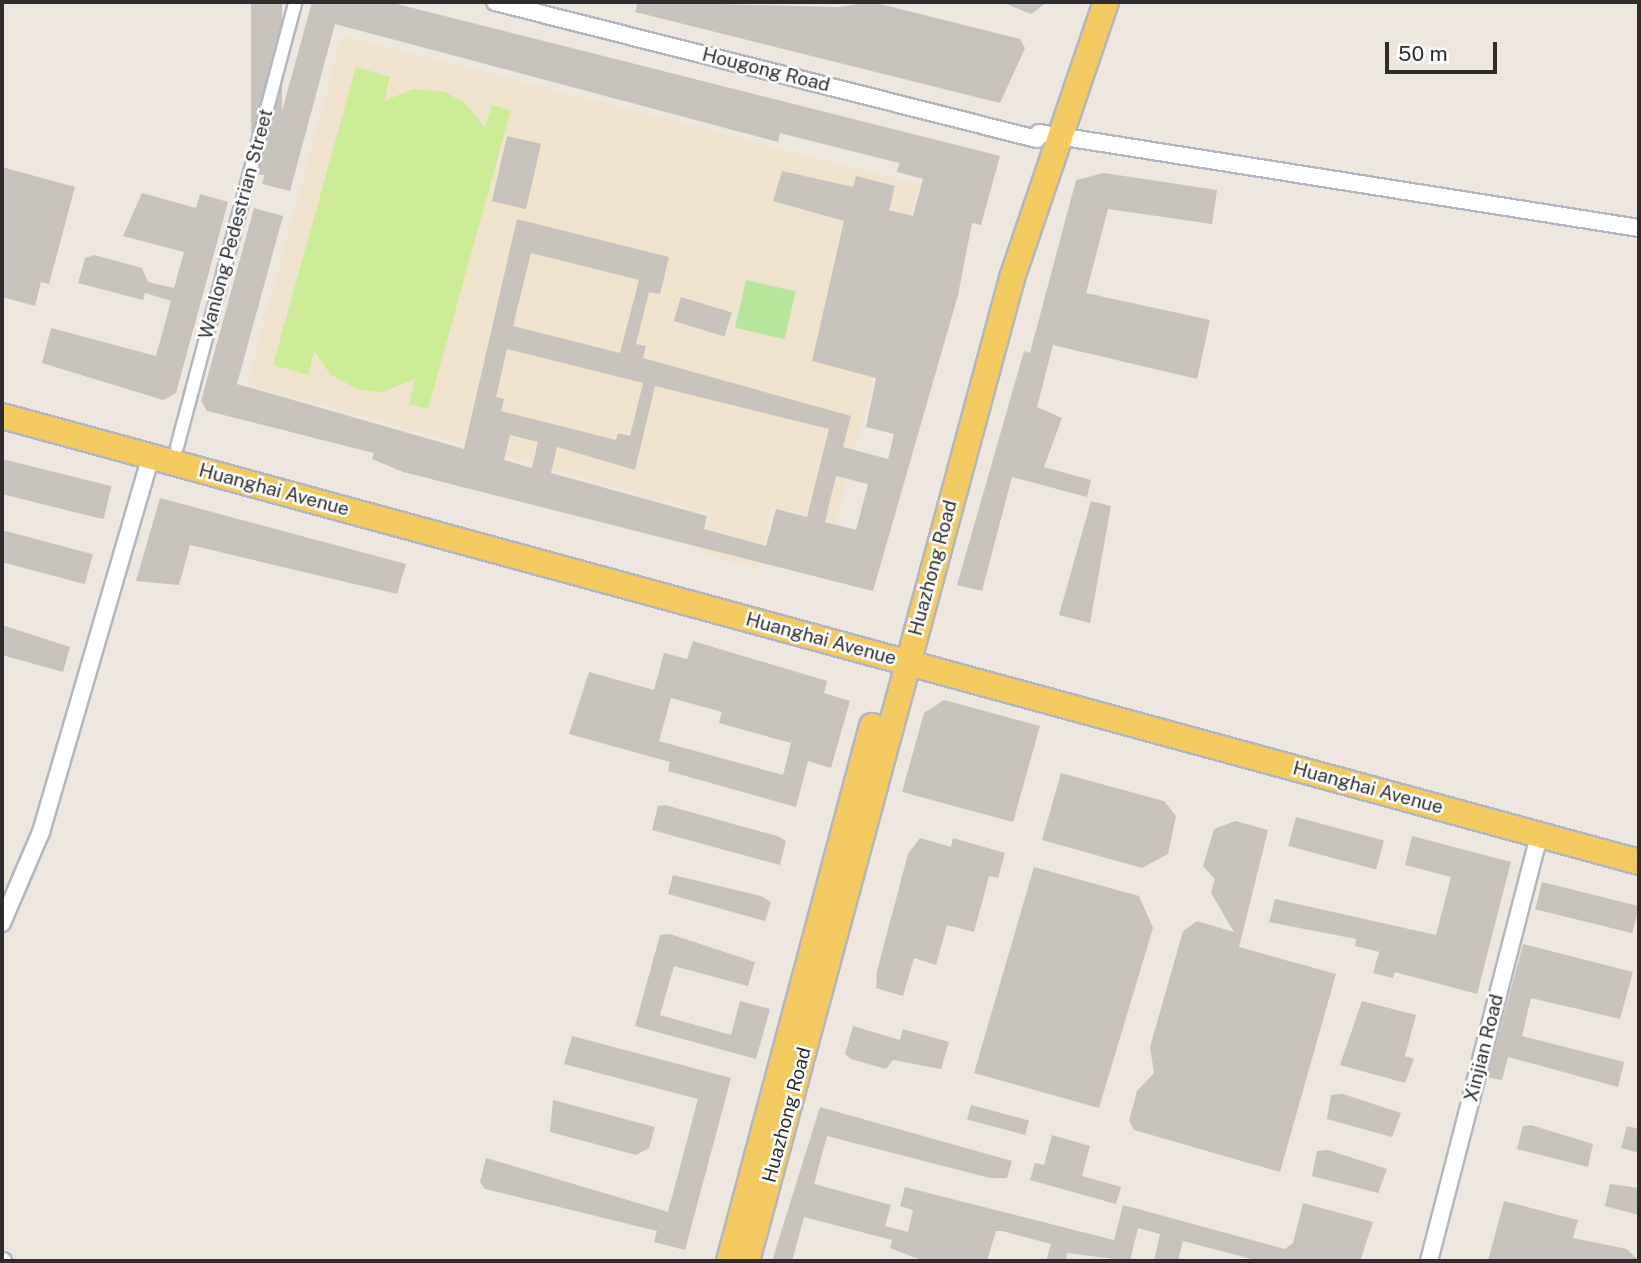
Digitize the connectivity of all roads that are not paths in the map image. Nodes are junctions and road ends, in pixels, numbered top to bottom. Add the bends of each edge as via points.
1 (295, 2) edge
2 (495, 2) edge
3 (1088, 2) edge
4 (1106, 2) edge
5 (1044, 136) junction
6 (1639, 228) edge
7 (2, 399) edge
8 (2, 416) edge
9 (177, 447) junction
10 (151, 456) junction
11 (901, 652) junction
12 (1539, 835) junction
13 (1639, 845) edge
14 (1639, 862) edge
15 (2, 923) edge
16 (729, 1261) edge
17 (747, 1261) edge
18 (1429, 1261) edge

1 - 9 street, Wanlong Pedestrian Street
2 - 5 street, Hougong Road
3 - 5 main road, Huazhong Road
4 - 5 main road, Huazhong Road
5 - 6 street, Hougong Road
5 - 11 main road, Huazhong Road
7 - 9 main road, Huanghai Avenue
8 - 10 main road, Huanghai Avenue
9 - 11 main road, Huanghai Avenue
10 - 11 main road, Huanghai Avenue
10 - 15 street via 41,832
11 - 12 main road, Huanghai Avenue
11 - 13 main road, Huanghai Avenue
11 - 16 main road, Huazhong Road
11 - 17 main road, Huazhong Road
12 - 14 main road, Huanghai Avenue
12 - 18 street, Xinjian Road

